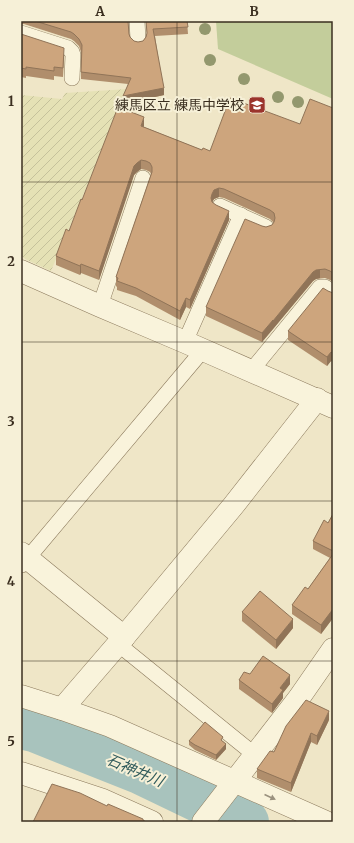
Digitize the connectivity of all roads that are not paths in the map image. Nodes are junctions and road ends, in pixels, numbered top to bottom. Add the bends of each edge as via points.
1 (138, 21) edge
2 (21, 34) edge
3 (138, 40) edge
4 (72, 78) dead end
5 (143, 178) dead end
6 (220, 206) edge
7 (241, 215) junction
8 (266, 227) edge
9 (21, 271) edge
10 (333, 293) edge
11 (100, 306) junction
12 (194, 346) junction
13 (251, 371) junction
14 (325, 403) edge
15 (23, 559) edge
16 (121, 641) junction
17 (333, 649) edge
18 (21, 696) edge
19 (62, 708) junction
20 (255, 755) junction
21 (21, 773) edge
22 (232, 783) junction
23 (152, 822) edge
24 (203, 822) edge
25 (326, 822) edge

1 - 3 lane
2 - 4 lane via 68,48 73,55
5 - 11 lane
6 - 7 lane
7 - 8 lane
7 - 12 lane
9 - 11 street
10 - 13 lane via 325,287 320,287
11 - 12 street
12 - 13 street
12 - 15 lane
13 - 14 street
14 - 16 street via 233,506
15 - 16 street
16 - 19 street
16 - 20 lane
17 - 20 street
18 - 19 street
19 - 22 street via 110,726
20 - 22 street
21 - 23 street via 103,800
22 - 24 street
22 -> 25 street

